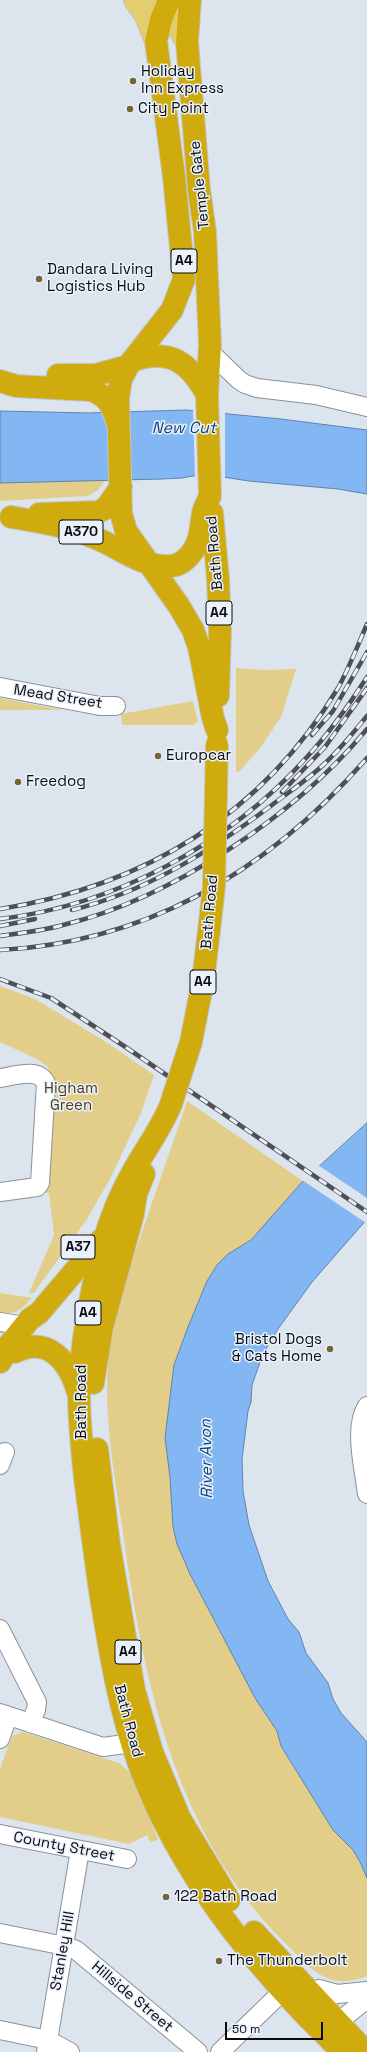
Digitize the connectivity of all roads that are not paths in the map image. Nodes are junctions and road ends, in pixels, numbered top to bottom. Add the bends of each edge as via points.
1 (135, 0) edge
2 (190, 0) edge
3 (165, 2) edge
4 (156, 41) junction
5 (187, 42) junction
6 (210, 353) junction
7 (131, 363) junction
8 (0, 380) edge
9 (109, 395) junction
10 (207, 401) junction
11 (367, 407) edge
12 (118, 494) junction
13 (210, 494) junction
14 (5, 517) edge
15 (202, 521) junction
16 (126, 531) junction
17 (147, 562) junction
18 (0, 688) edge
19 (116, 706) dead end
20 (217, 737) junction
21 (0, 1078) edge
22 (169, 1109) junction
23 (0, 1192) edge
24 (136, 1194) junction
25 (117, 1204) junction
26 (107, 1232) junction
27 (39, 1312) junction
28 (0, 1322) edge
29 (5, 1351) edge
30 (79, 1395) junction
31 (367, 1406) edge
32 (367, 1494) edge
33 (0, 1629) edge
34 (4, 1714) edge
35 (30, 1723) junction
36 (0, 1739) edge
37 (132, 1743) junction
38 (0, 1834) edge
39 (80, 1850) junction
40 (127, 1859) dead end
41 (236, 1911) junction
42 (0, 1933) edge
43 (64, 1946) junction
44 (319, 1988) joint
45 (283, 1991) junction
46 (367, 1991) edge
47 (367, 1999) edge
48 (331, 2028) junction
49 (0, 2030) edge
50 (47, 2046) edge
51 (70, 2052) edge
52 (198, 2052) edge
53 (220, 2052) edge
54 (343, 2052) edge
55 (366, 2052) edge

1 - 4 main road via 146,16
2 - 5 highway, Temple Gate
3 - 4 highway
3 - 5 main road
4 - 7 highway, A4 via 184,279 172,310
5 - 6 highway, Temple Gate / A4 via 199,190 205,232
6 - 10 highway, Temple Gate / A4
6 - 11 street via 239,380 257,388 316,395
7 - 8 highway via 95,375 19,376
7 - 9 highway, A4
7 - 10 highway, A4 via 149,355 173,358 188,368 201,383
8 - 9 highway via 16,386 90,390
9 - 12 highway, A4 via 118,424
10 - 13 highway, A4
12 - 14 highway, A370 via 106,508 98,512
12 - 16 highway, A4
13 - 15 highway, A4
13 - 20 highway, Bath Road / A4 via 220,630
14 - 17 highway, A370 via 74,530 102,540
15 - 16 highway, A4 via 184,545 169,551 147,546
15 - 17 highway, A4 via 198,545 181,564 165,566
16 - 17 highway, Bath Road / A4
17 - 20 highway, Bath Road / A4 via 193,630 199,647
18 - 19 street, Mead Street via 100,706
20 - 22 highway, Bath Road / A4, bridge via 214,886 203,980 191,1042
21 - 23 street via 36,1074 43,1076 46,1083 40,1183 37,1188
22 - 24 highway, Bath Road / A4 via 157,1146
22 - 25 highway, Bath Road / A4
24 - 26 highway, Bath Road / A4
24 - 41 highway, Bath Road / A4 via 134,1214 102,1327 94,1374 92,1402 109,1544 134,1690 152,1752 180,1819
25 - 26 highway, Bath Road / A4
25 - 27 highway, A37 via 102,1215 58,1272
26 - 27 highway, A37
26 - 30 highway, Bath Road / A4 via 83,1336
27 - 28 street
27 - 29 highway, A37 via 37,1324
29 - 30 highway via 36,1346 48,1349 68,1366
30 - 37 highway, Bath Road / A4 via 81,1439 93,1545 110,1648
31 - 32 street via 363,1412 360,1430
33 - 35 street via 37,1702
34 - 35 street
34 - 36 street
35 - 37 street via 103,1747
37 - 45 highway, Bath Road / A4 via 148,1789 193,1872 218,1910
38 - 39 street, County Street
39 - 40 street, County Street
39 - 43 street, Stanley Hill
41 - 44 highway, Bath Road / A4 via 305,1980
41 - 48 highway, Bath Road / A4
42 - 43 street, Hillside Street
43 - 50 street, Stanley Hill
43 - 52 street, Hillside Street via 76,1950
44 - 46 street via 337,1994
45 - 48 highway, Bath Road / A4
45 - 53 street
47 - 48 street
48 - 54 highway, Bath Road / A4
48 - 55 highway, Bath Road / A4
49 - 50 street
50 - 51 street

